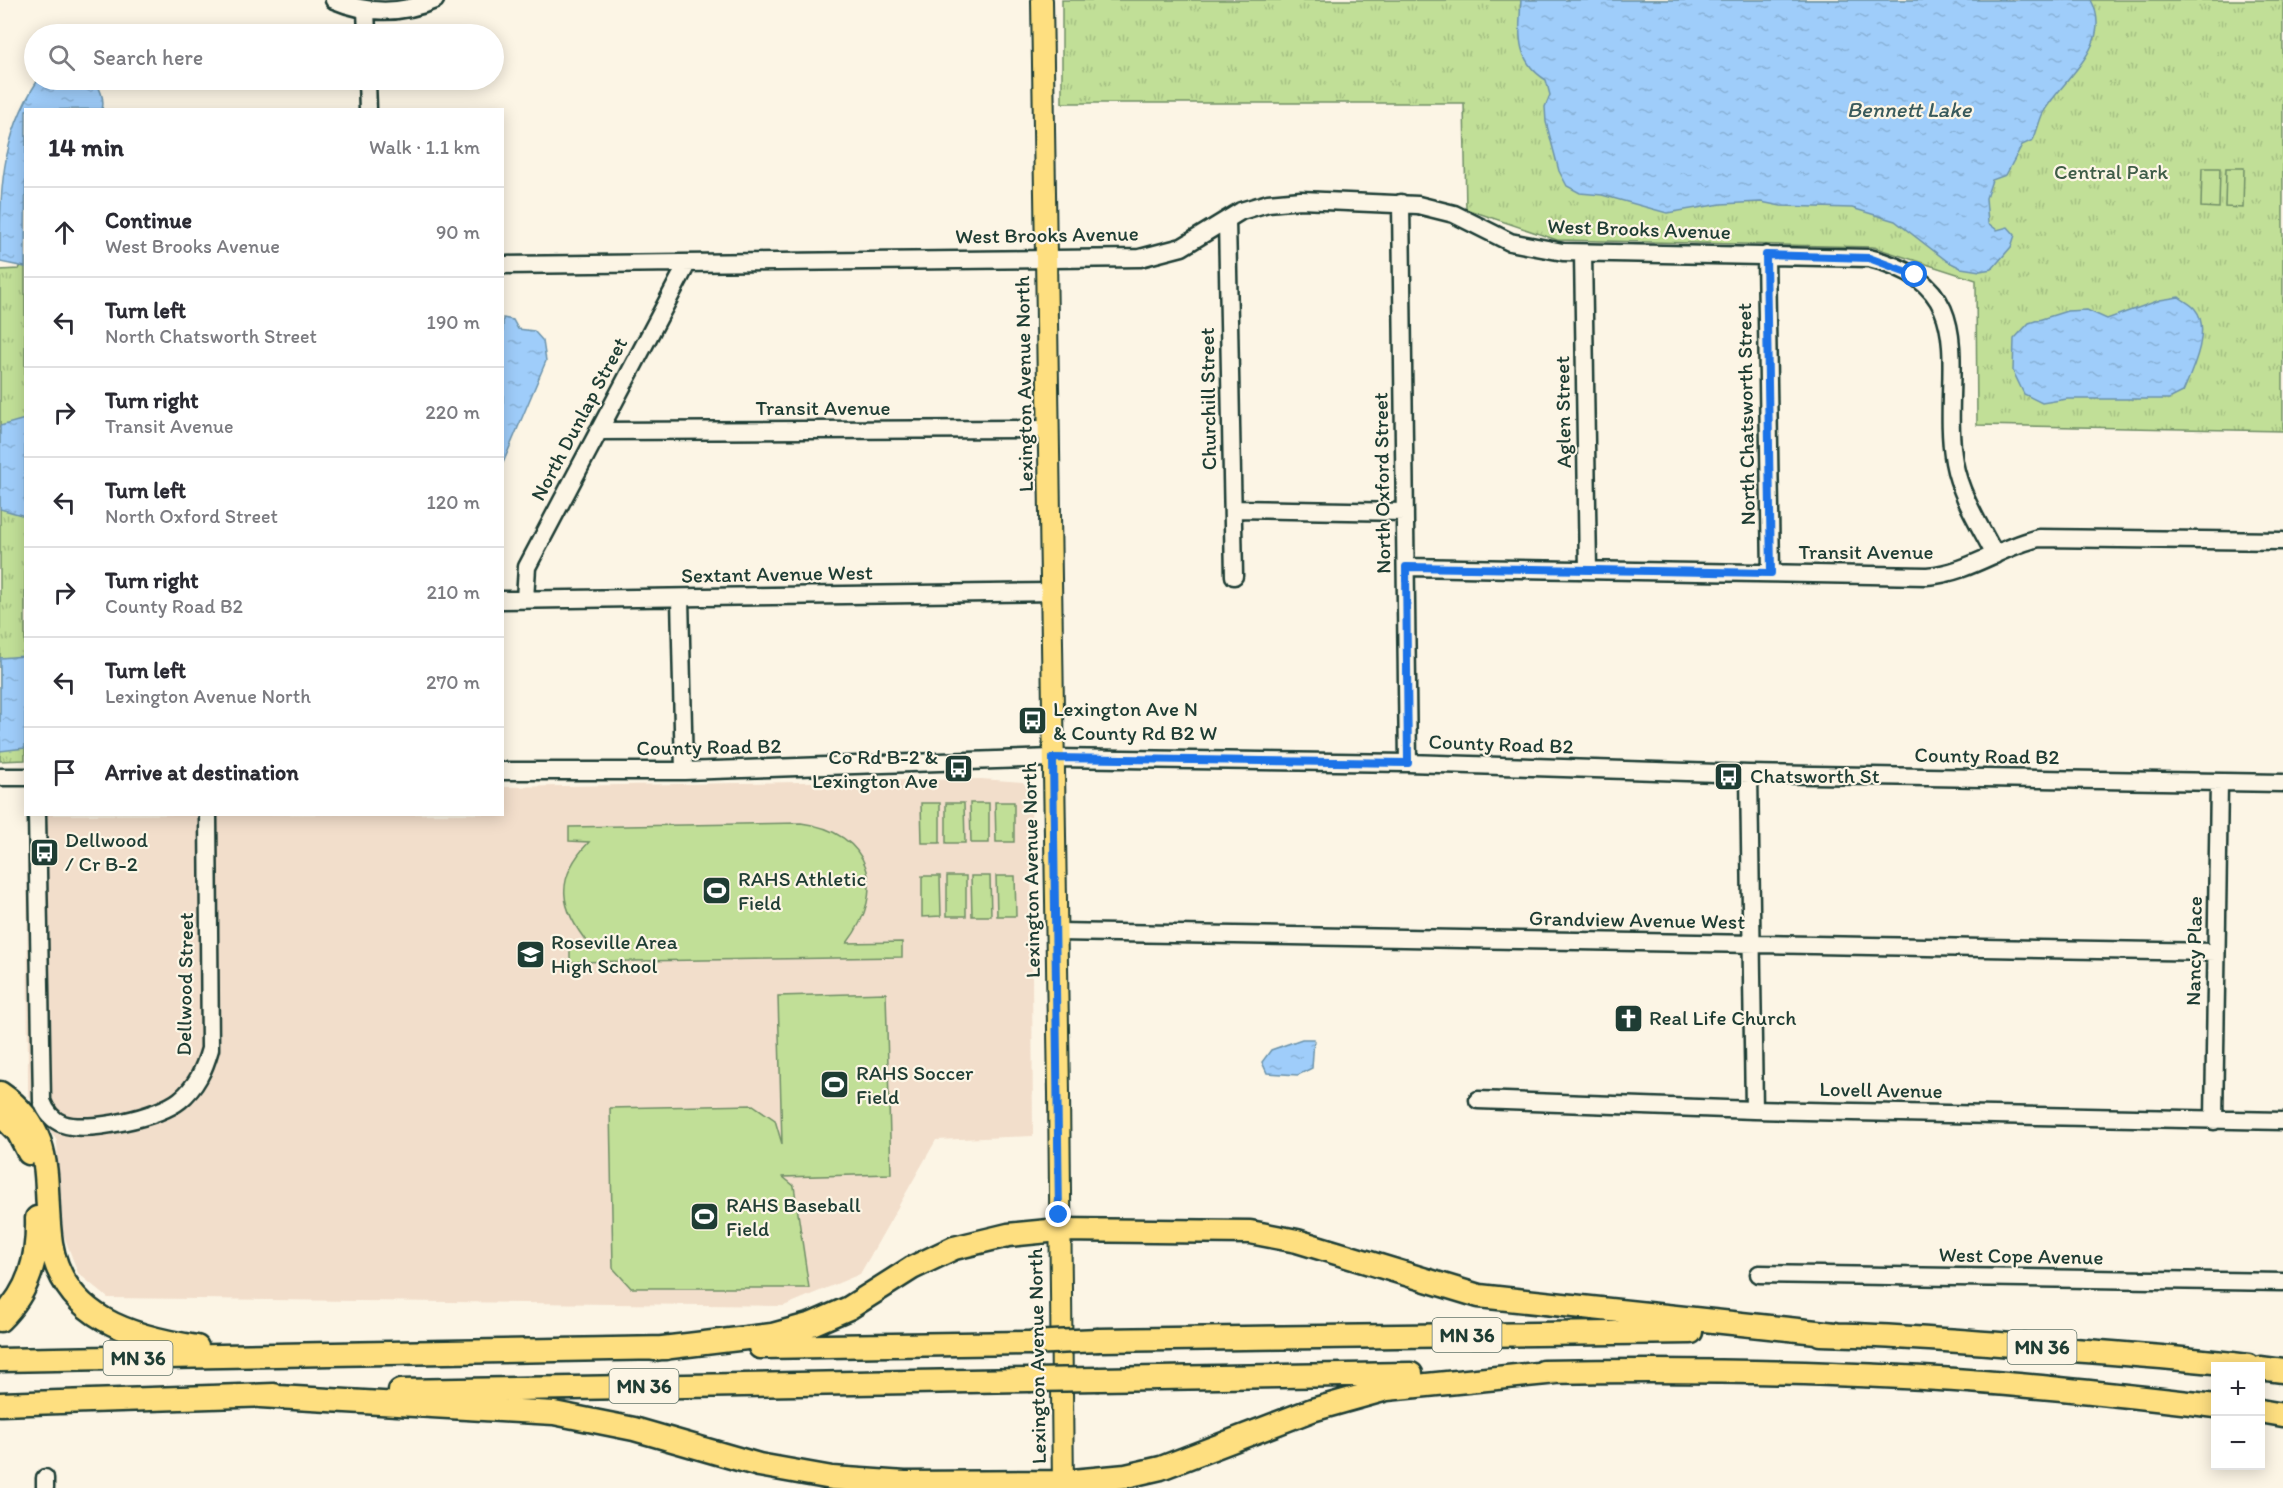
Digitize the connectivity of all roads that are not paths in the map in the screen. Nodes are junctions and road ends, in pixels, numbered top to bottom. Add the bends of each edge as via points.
1 (334, 0) edge
2 (435, 0) edge
3 (1042, 0) edge
4 (366, 10) junction
5 (367, 24) edge
6 (367, 90) edge
7 (368, 108) edge
8 (1401, 203) junction
9 (1227, 220) junction
10 (1583, 253) junction
11 (1766, 255) junction
12 (1047, 257) junction
13 (687, 264) junction
14 (504, 265) edge
15 (1049, 429) junction
16 (598, 431) junction
17 (1234, 509) junction
18 (1405, 512) junction
19 (2283, 541) edge
20 (1995, 555) junction
21 (1406, 567) junction
22 (1588, 570) junction
23 (1771, 573) junction
24 (1234, 576) dead end
25 (1052, 592) junction
26 (680, 598) junction
27 (525, 599) junction
28 (504, 600) edge
29 (1053, 758) junction
30 (1408, 763) junction
31 (504, 771) edge
32 (684, 771) junction
33 (1749, 774) junction
34 (0, 777) edge
35 (24, 777) edge
36 (2220, 782) junction
37 (2283, 783) edge
38 (37, 816) edge
39 (208, 816) edge
40 (1057, 932) junction
41 (1750, 944) junction
42 (2216, 952) junction
43 (0, 1093) edge
44 (1478, 1100) dead end
45 (1754, 1110) junction
46 (0, 1114) edge
47 (2214, 1121) junction
48 (2283, 1121) edge
49 (1059, 1230) junction
50 (1759, 1274) dead end
51 (2283, 1282) edge
52 (0, 1320) edge
53 (1835, 1334) junction
54 (654, 1349) junction
55 (275, 1356) junction
56 (0, 1360) edge
57 (2212, 1362) edge
58 (2265, 1369) edge
59 (2283, 1371) edge
60 (1557, 1372) junction
61 (260, 1396) junction
62 (0, 1404) edge
63 (2211, 1406) edge
64 (2265, 1412) edge
65 (2283, 1414) edge
66 (1062, 1485) edge

1 - 4 street
2 - 4 street via 400,10
3 - 12 main road, Lexington Avenue North
4 - 5 street
6 - 7 street
8 - 9 street, West Brooks Avenue via 1281,201 1241,211
8 - 10 street, West Brooks Avenue via 1454,214 1524,246
8 - 18 street, North Oxford Street
9 - 12 street, West Brooks Avenue via 1182,247 1154,256
9 - 17 street, Churchill Street
10 - 11 street, West Brooks Avenue
10 - 22 street, Aglen Street
11 - 20 street, West Brooks Avenue via 1869,258 1915,275 1935,294 1948,321 1954,464 1968,503
11 - 23 street, North Chatsworth Street
12 - 13 street, West Brooks Avenue
12 - 15 main road, Lexington Avenue North
13 - 14 street, West Brooks Avenue
13 - 16 street, North Dunlap Street
15 - 16 street, Transit Avenue
15 - 25 main road, Lexington Avenue North
16 - 27 street, North Dunlap Street via 527,567
17 - 18 street
17 - 24 street, Churchill Street
18 - 21 street, North Oxford Street
19 - 20 street, Transit Avenue via 2057,537 2024,542
20 - 23 street, Transit Avenue via 1946,574
21 - 22 street, Transit Avenue
21 - 30 street, North Oxford Street
22 - 23 street, Transit Avenue
25 - 26 street, Sextant Avenue West
25 - 29 main road, Lexington Avenue North
26 - 27 street, Sextant Avenue West
26 - 32 street
27 - 28 street, Sextant Avenue West
29 - 30 street, County Road B2
29 - 32 street, County Road B2
29 - 40 main road, Lexington Avenue North
30 - 33 street, County Road B2
31 - 32 street, County Road B2
33 - 36 street, County Road B2
33 - 41 street
34 - 35 street
36 - 37 street, County Road B2
36 - 42 street, Nancy Place
38 - 39 street, Dellwood Street via 42,1101 55,1120 80,1126 163,1111 194,1086 205,1067 210,1050
40 - 41 street, Grandview Avenue West
40 - 49 main road, Lexington Avenue North
41 - 42 street, Grandview Avenue West
41 - 45 street
42 - 47 street, Nancy Place
43 - 55 highway via 26,1116 43,1149 51,1243 62,1274 81,1301 106,1322 138,1335
44 - 45 street, Lovell Avenue
45 - 47 street, Lovell Avenue
46 - 52 highway via 18,1132 32,1158 38,1239 36,1260 24,1291
47 - 48 street, Lovell Avenue
49 - 53 highway via 1250,1232 1297,1240 1479,1296
49 - 54 highway via 1008,1235 954,1248 912,1268 849,1308 812,1324 772,1335
49 - 66 main road, Lexington Avenue North
50 - 51 street, West Cope Avenue
53 - 54 highway, MN 36, bridge via 1677,1332
53 - 57 highway, MN 36 via 2112,1351
54 - 55 highway, MN 36
55 - 56 highway, MN 36
58 - 59 highway
60 - 61 highway, MN 36, bridge via 414,1390
60 - 63 highway, MN 36 via 1904,1377
60 - 66 highway via 1387,1389 1312,1410 1161,1468
61 - 62 highway, MN 36
61 - 66 highway via 554,1413 634,1429 759,1465 831,1478
64 - 65 highway

